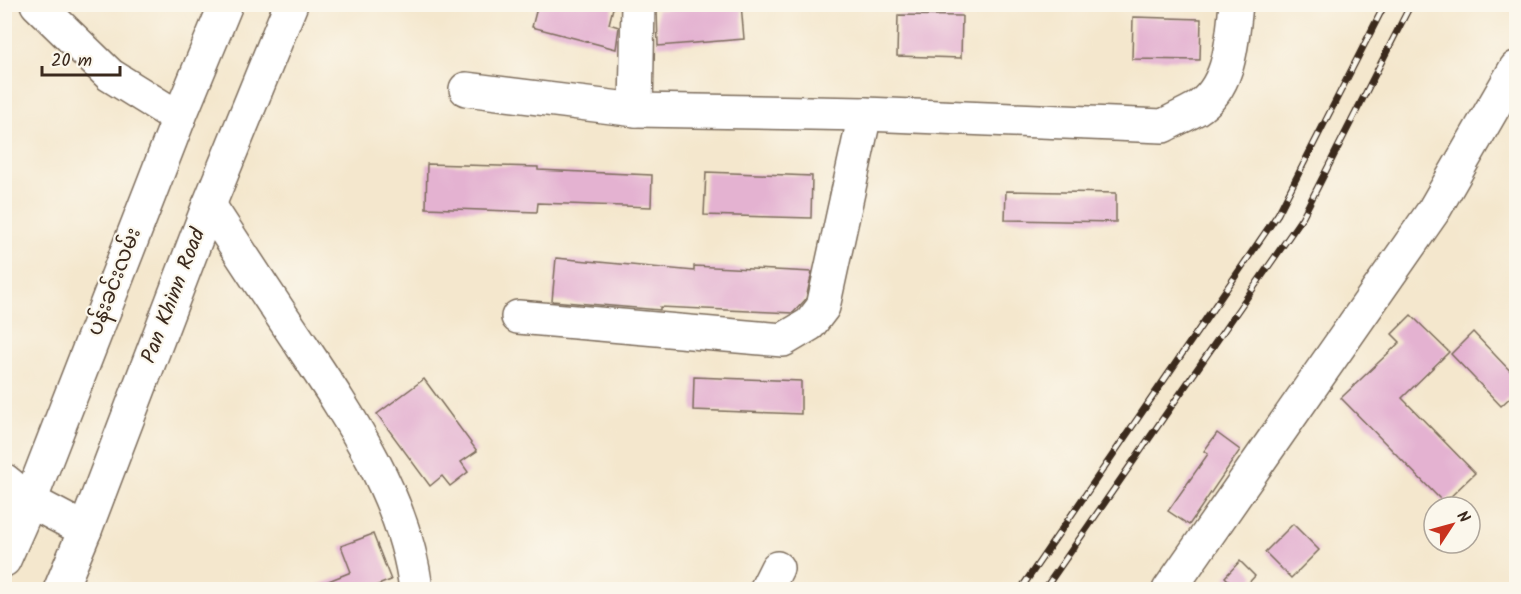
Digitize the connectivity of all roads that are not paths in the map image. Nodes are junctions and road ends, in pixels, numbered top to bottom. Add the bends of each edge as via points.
1 (37, 4) edge
2 (226, 4) edge
3 (291, 4) edge
4 (638, 4) edge
5 (1236, 4) edge
6 (1516, 68) edge
7 (466, 89) dead end
8 (636, 110) junction
9 (865, 114) junction
10 (179, 118) junction
11 (208, 205) junction
12 (518, 317) dead end
13 (4, 480) edge
14 (30, 501) junction
15 (85, 530) junction
16 (4, 560) edge
17 (60, 590) edge
18 (416, 590) edge
19 (1169, 590) edge

1 - 10 street via 110,75
2 - 10 street, ပန်းခင်းလမ်း
3 - 11 street, Pan Khinn Road
4 - 8 street
5 - 9 street via 1230,57 1218,88 1198,108 1163,126
6 - 19 street via 1434,210
7 - 8 street
8 - 9 street
9 - 12 street via 823,307 810,324 783,340
10 - 14 street, ပန်းခင်းလမ်း
11 - 15 street, Pan Khinn Road
11 - 18 street via 352,421 395,508
13 - 14 street
14 - 15 street
14 - 16 street, ပန်းခင်းလမ်း
15 - 17 street, Pan Khinn Road

